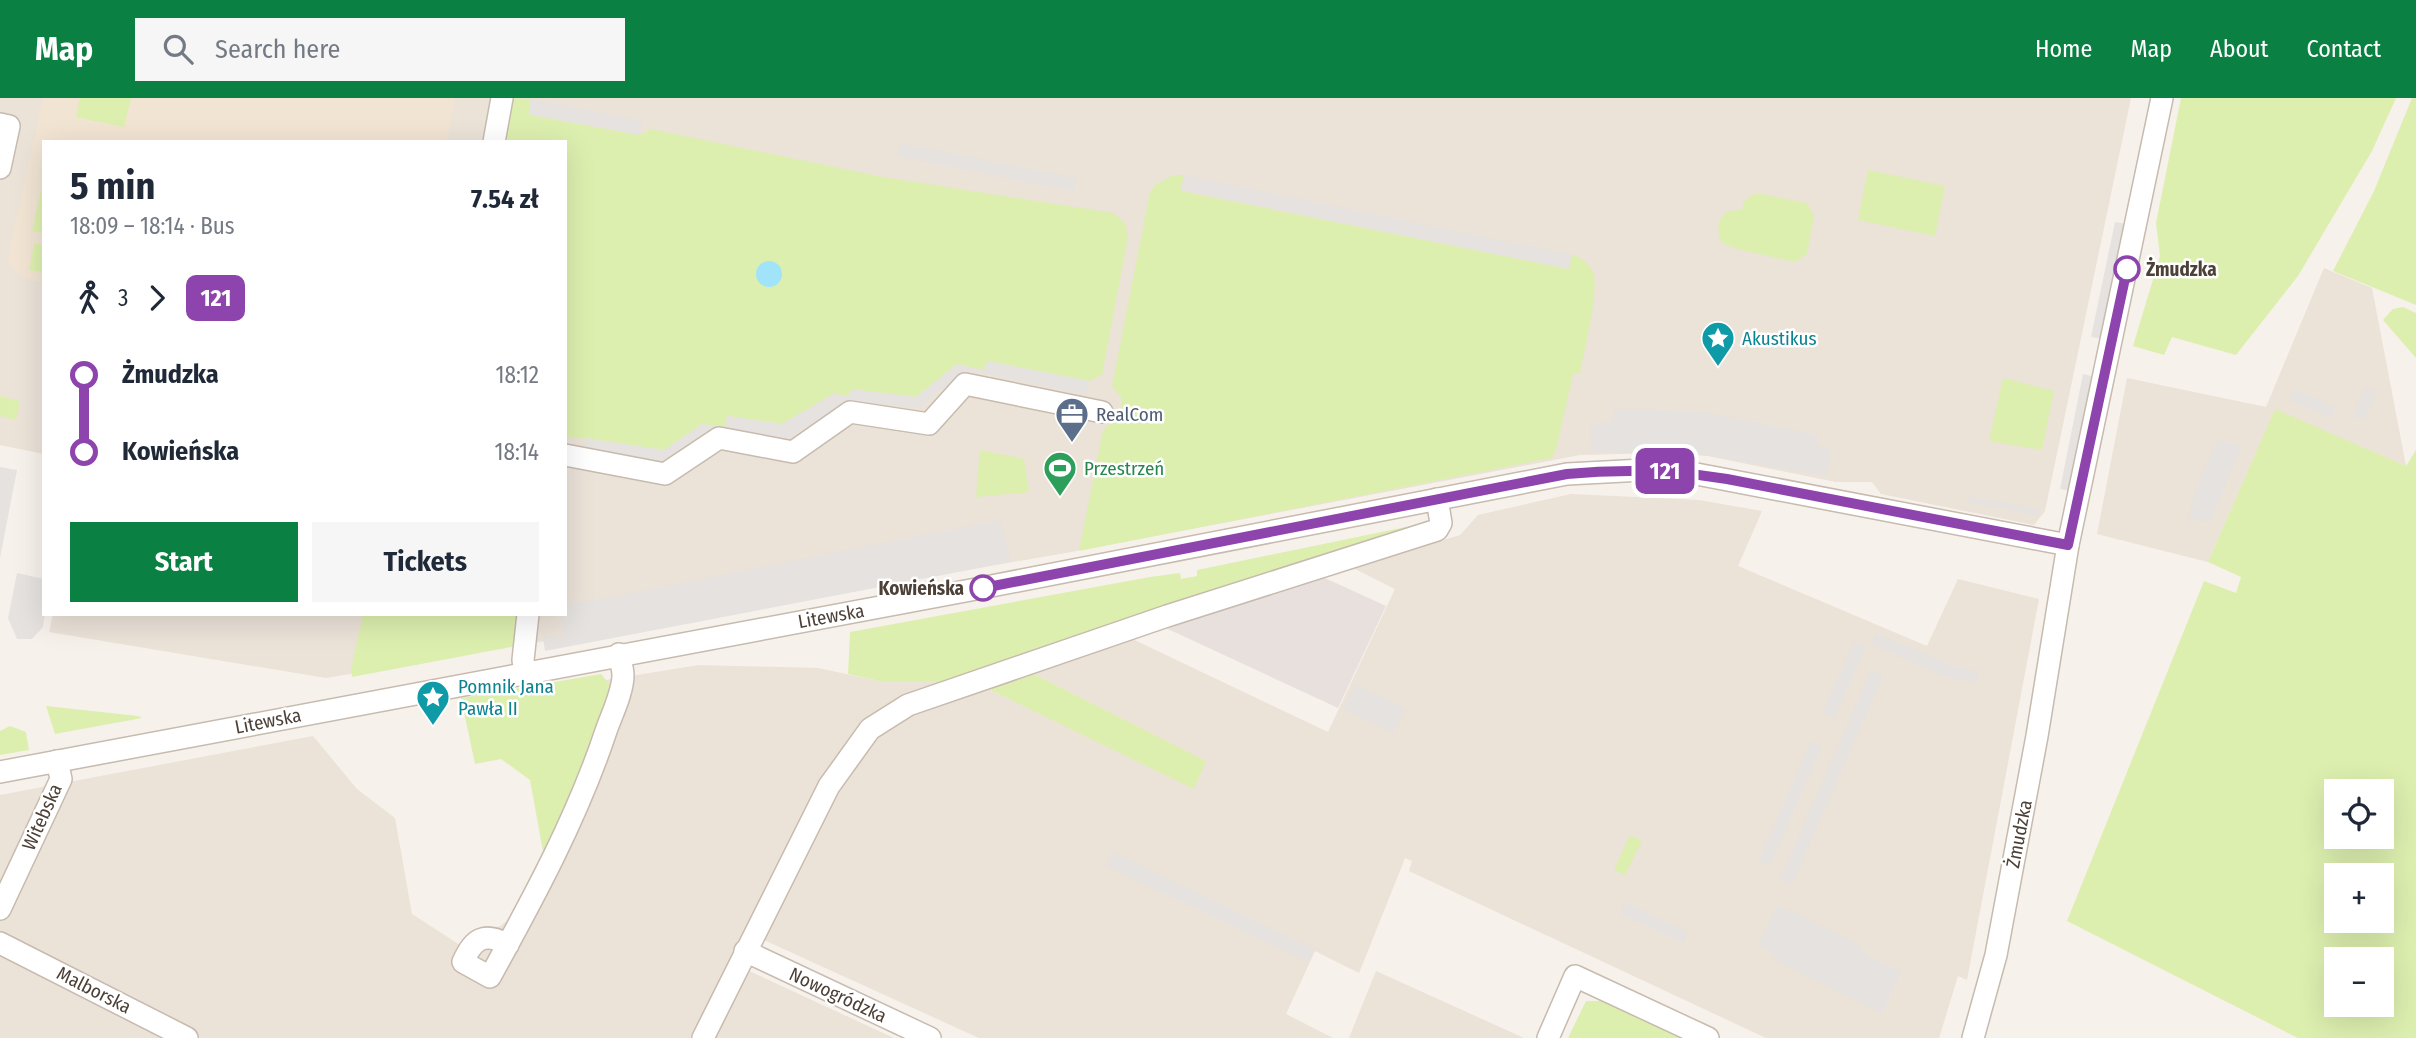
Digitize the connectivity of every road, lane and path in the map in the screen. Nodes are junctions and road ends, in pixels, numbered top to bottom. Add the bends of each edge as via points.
1 (502, 98) edge
2 (2162, 98) edge
3 (0, 124) edge
4 (494, 140) edge
5 (0, 168) edge
6 (1102, 412) dead end
7 (567, 455) edge
8 (1437, 499) junction
9 (2068, 545) junction
10 (528, 616) edge
11 (619, 654) junction
12 (525, 672) junction
13 (57, 761) junction
14 (0, 772) edge
15 (0, 909) edge
16 (0, 943) edge
17 (508, 945) dead end
18 (745, 951) junction
19 (187, 1038) edge
20 (703, 1038) edge
21 (930, 1038) edge
22 (1548, 1038) edge
23 (1708, 1038) edge
24 (1973, 1038) edge

1 - 4 street
2 - 9 street, Żmudzka
3 - 5 street via 9,126
6 - 7 street via 965,384 929,424 850,412 793,452 719,438 665,474
8 - 9 street, Litewska via 1567,474 1686,472
8 - 11 street, Litewska
8 - 18 street via 1441,523 1437,530 1167,616 908,705 881,720 829,786
9 - 24 street, Żmudzka via 1996,955
10 - 12 street
11 - 12 street, Litewska
11 - 17 street via 623,677 587,788
12 - 13 street, Litewska
13 - 14 street, Litewska
13 - 15 street, Witebska via 61,779
16 - 19 street, Malborska
18 - 20 street
18 - 21 street, Nowogródzka
22 - 23 street via 1575,976

